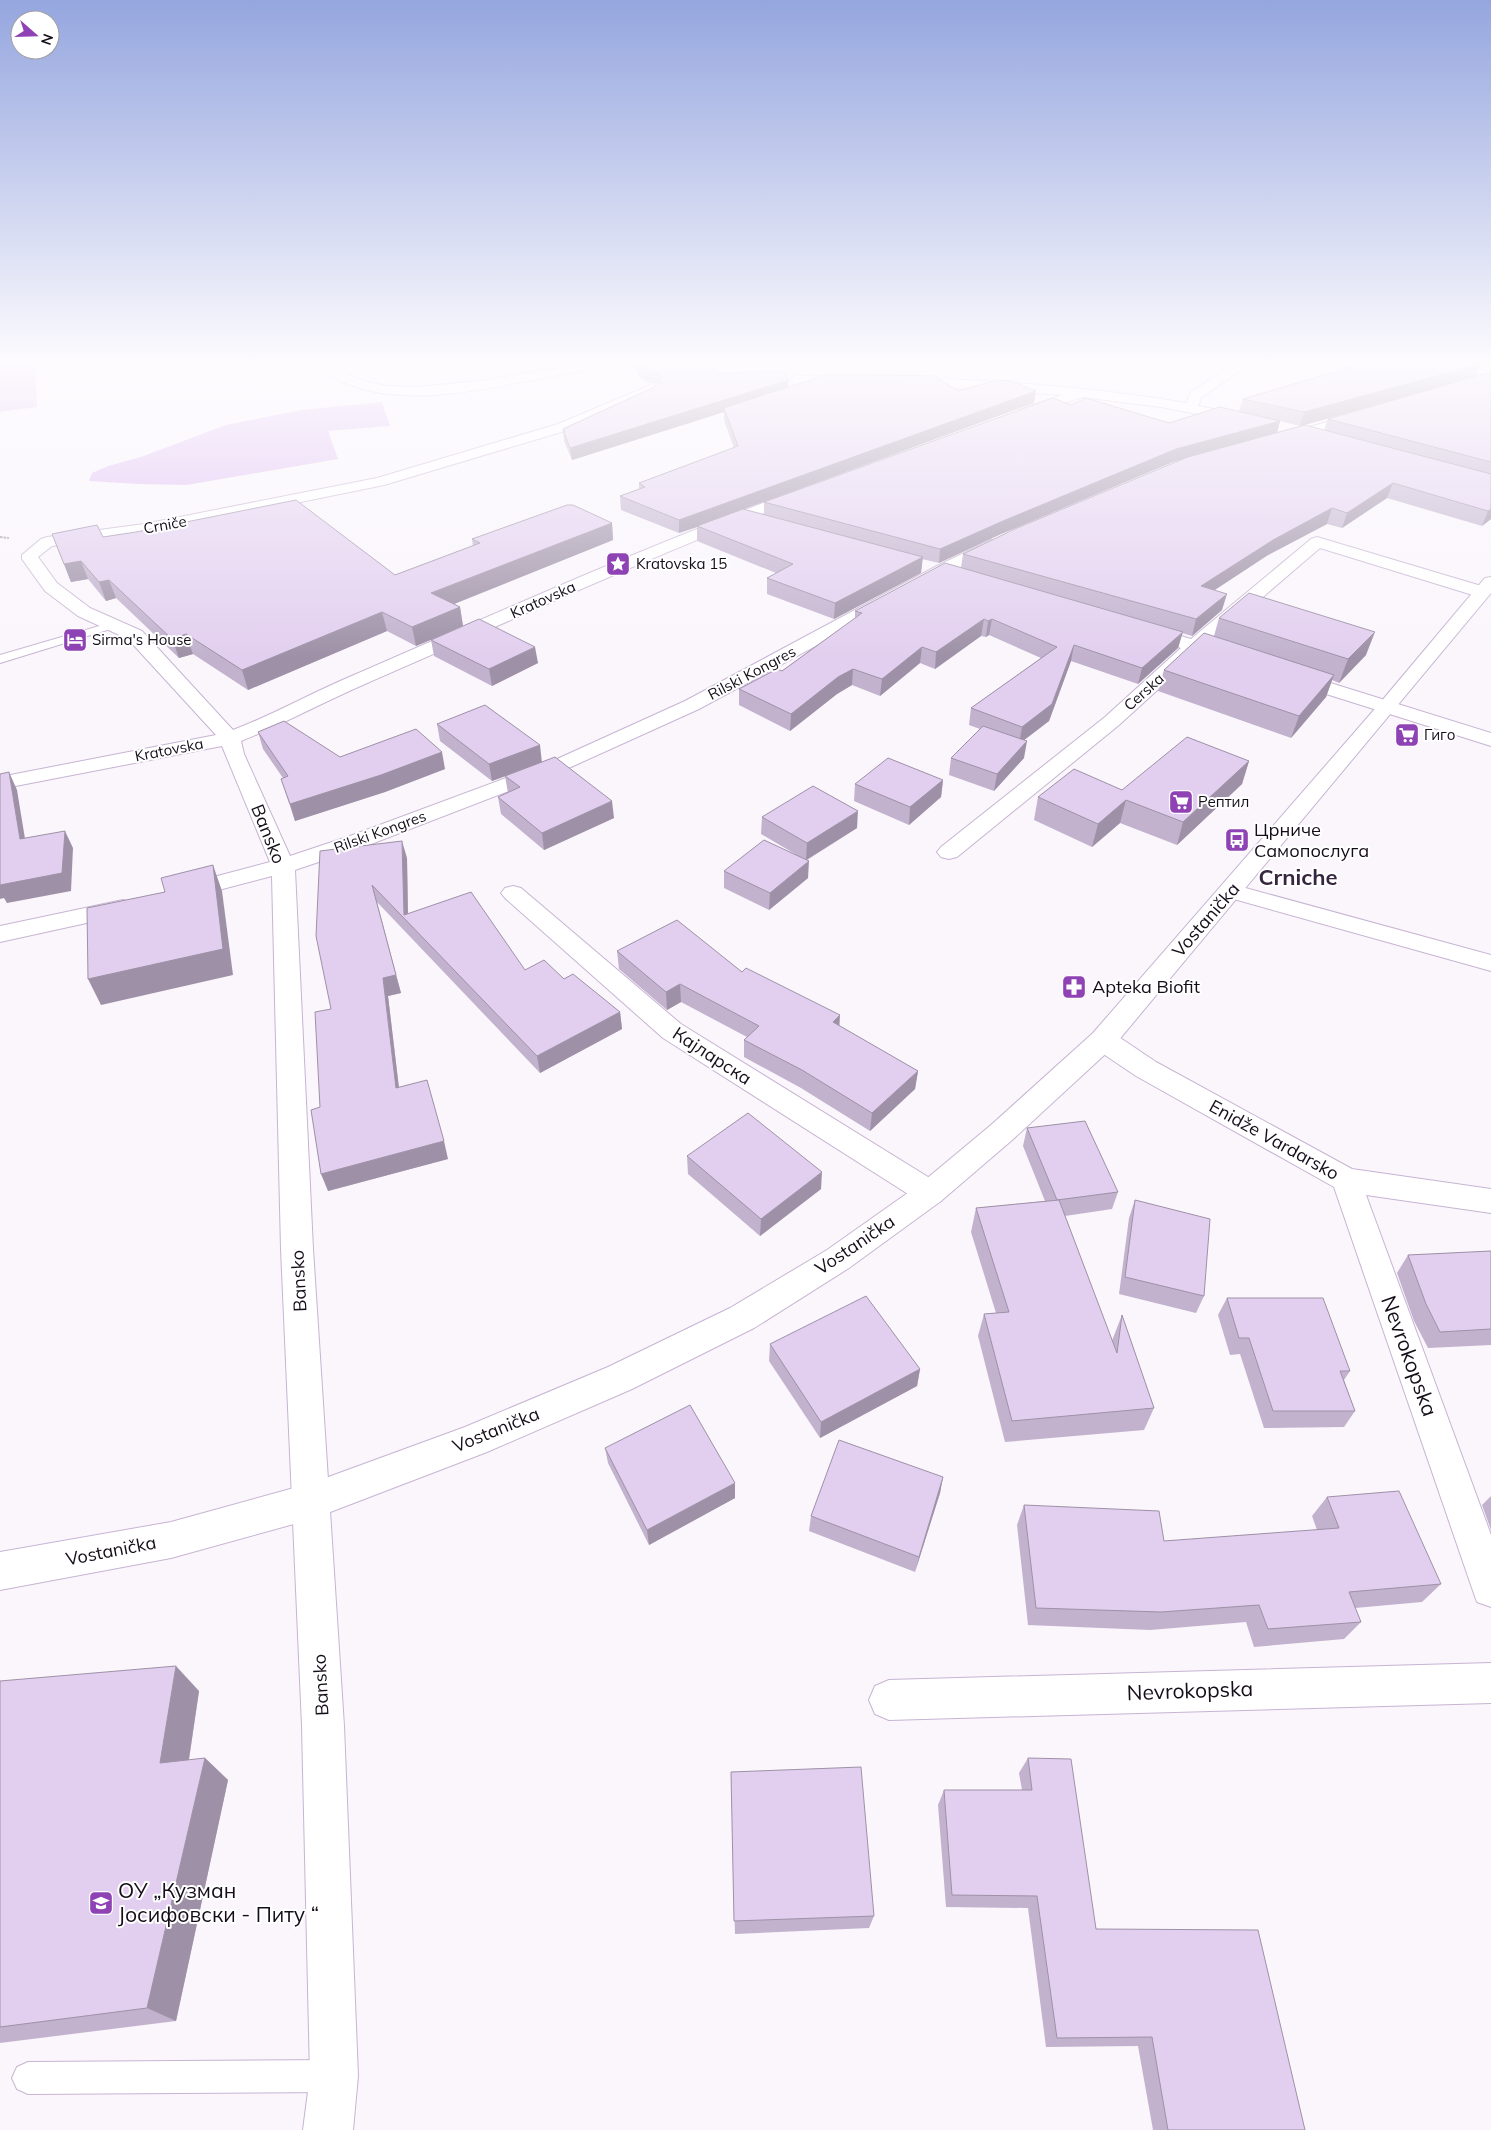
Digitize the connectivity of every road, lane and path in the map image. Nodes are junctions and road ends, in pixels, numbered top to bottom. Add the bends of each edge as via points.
1 (455, 459) edge
2 (814, 489) edge
3 (740, 516) junction
4 (768, 524) edge
5 (1018, 535) edge
6 (47, 542) joint
7 (921, 566) edge
8 (940, 571) junction
9 (969, 579) edge
10 (1487, 587) edge
11 (113, 625) junction
12 (1129, 626) edge
13 (1195, 645) junction
14 (0, 659) edge
15 (1242, 660) edge
16 (1278, 673) edge
17 (1387, 707) junction
18 (230, 738) junction
19 (1491, 740) edge
20 (0, 783) edge
21 (949, 852) dead end
22 (283, 866) junction
23 (1231, 891) junction
24 (513, 893) dead end
25 (168, 896) edge
26 (141, 903) edge
27 (0, 934) edge
28 (1491, 963) edge
29 (1103, 1040) junction
30 (1346, 1180) junction
31 (930, 1193) junction
32 (1491, 1201) edge
33 (312, 1501) junction
34 (0, 1571) edge
35 (1491, 1588) edge
36 (1491, 1683) edge
37 (889, 1700) dead end
38 (334, 2076) junction
39 (28, 2078) dead end
40 (328, 2130) edge

1 - 6 street, Crniče via 379,482 162,525
2 - 3 street, Kratovska
3 - 4 street
3 - 18 street, Kratovska
5 - 8 street, Rilski Kongres
6 - 11 street, Bansko via 30,555 30,559 51,587 84,612
7 - 8 street
8 - 9 street
8 - 22 street, Rilski Kongres via 692,705 564,763
10 - 13 street, Cerska via 1317,542
10 - 17 street, Vostanička
11 - 14 lane
11 - 18 street, Bansko via 135,635
12 - 13 street
13 - 15 street
13 - 21 street, Cerska via 1112,721
16 - 17 street
17 - 19 street
17 - 23 street, Vostanička
18 - 20 street, Kratovska
18 - 22 street, Bansko
22 - 25 street, Rilski Kongres
22 - 33 street, Bansko via 296,1249
23 - 28 street
23 - 29 street, Vostanička
24 - 31 street, Кајларска via 672,1031
26 - 27 street
29 - 30 street, Enidže Vardarsko via 1146,1069
29 - 31 street, Vostanička
30 - 32 street, Enidže Vardarsko
30 - 35 street, Nevrokopska
31 - 33 street, Vostanička via 830,1264 742,1318 620,1378 474,1440
33 - 34 street, Vostanička via 172,1540
33 - 38 street, Bansko
36 - 37 street, Nevrokopska
38 - 39 lane
38 - 40 street, Bansko

